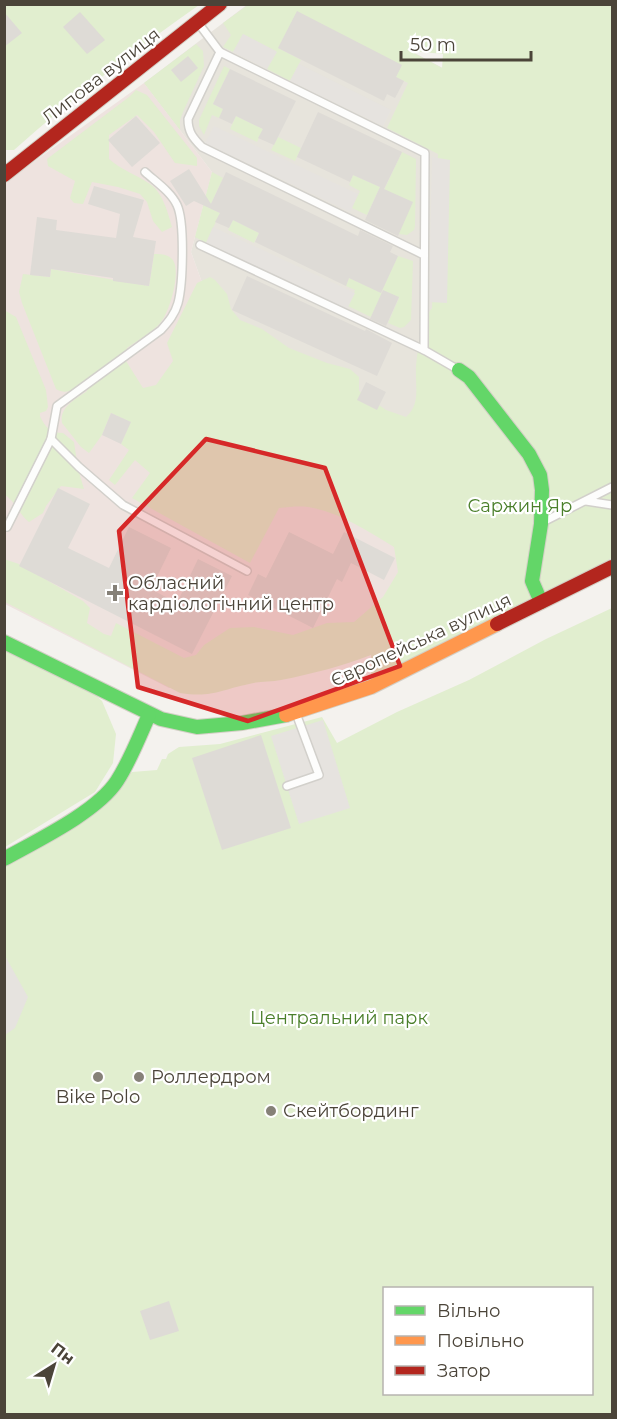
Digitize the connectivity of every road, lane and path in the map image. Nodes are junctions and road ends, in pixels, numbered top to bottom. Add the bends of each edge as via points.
1 (220, 4) edge
2 (197, 22) junction
3 (220, 52) junction
4 (145, 172) dead end
5 (4, 175) edge
6 (200, 245) dead end
7 (424, 255) junction
8 (424, 350) junction
9 (459, 370) joint
10 (51, 438) junction
11 (612, 487) edge
12 (586, 501) junction
13 (612, 505) edge
14 (541, 524) junction
15 (7, 527) dead end
16 (612, 567) edge
17 (247, 571) dead end
18 (541, 602) junction
19 (4, 642) edge
20 (296, 713) junction
21 (149, 715) junction
22 (287, 786) dead end
23 (4, 859) edge

1 - 2 street, Липова вулиця
2 - 3 lane
2 - 5 street, Липова вулиця
3 - 7 lane via 425,153
3 - 7 lane via 188,119 192,138 202,147
4 - 10 lane via 177,203 182,219 178,302 172,318 161,330 57,406
6 - 8 lane
7 - 8 lane
8 - 9 lane
9 - 14 street via 516,436 537,468
10 - 15 lane
10 - 17 lane via 123,505
11 - 12 lane
12 - 13 lane
12 - 14 lane
14 - 18 street via 532,581
16 - 18 street, Європейська вулиця
18 - 20 street, Європейська вулиця via 370,687
19 - 21 street, Європейська вулиця
20 - 21 street, Європейська вулиця via 197,727
20 - 22 lane via 319,775
21 - 23 street via 112,790

